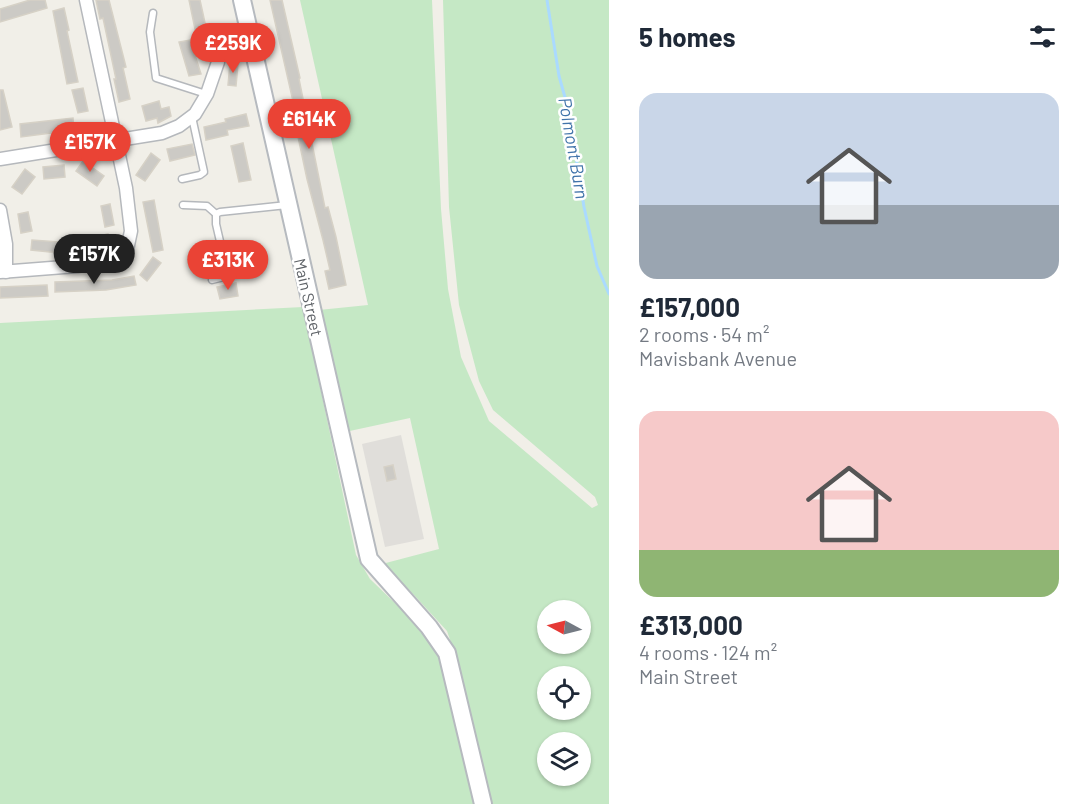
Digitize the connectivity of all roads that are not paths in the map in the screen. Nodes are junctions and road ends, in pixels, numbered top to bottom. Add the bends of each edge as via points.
1 (86, 0) edge
2 (242, 0) edge
3 (153, 13) dead end
4 (249, 28) junction
5 (207, 94) junction
6 (192, 117) junction
7 (116, 140) junction
8 (0, 159) edge
9 (182, 179) dead end
10 (183, 205) dead end
11 (287, 205) junction
12 (0, 210) edge
13 (216, 214) junction
14 (3, 272) edge
15 (212, 280) dead end
16 (483, 804) edge

1 - 7 street
2 - 4 street, Main Street
3 - 5 lane via 150,32 156,78
4 - 5 street via 228,36 218,49 218,62
4 - 11 street, Main Street
5 - 6 street
6 - 7 street via 162,133
6 - 9 lane via 204,172
7 - 8 street
7 - 14 street via 131,231 127,250 110,261
10 - 13 lane via 207,206
11 - 13 lane
11 - 16 street, Main Street via 369,559 429,627 447,654
12 - 14 street via 6,244
13 - 15 lane via 228,276

